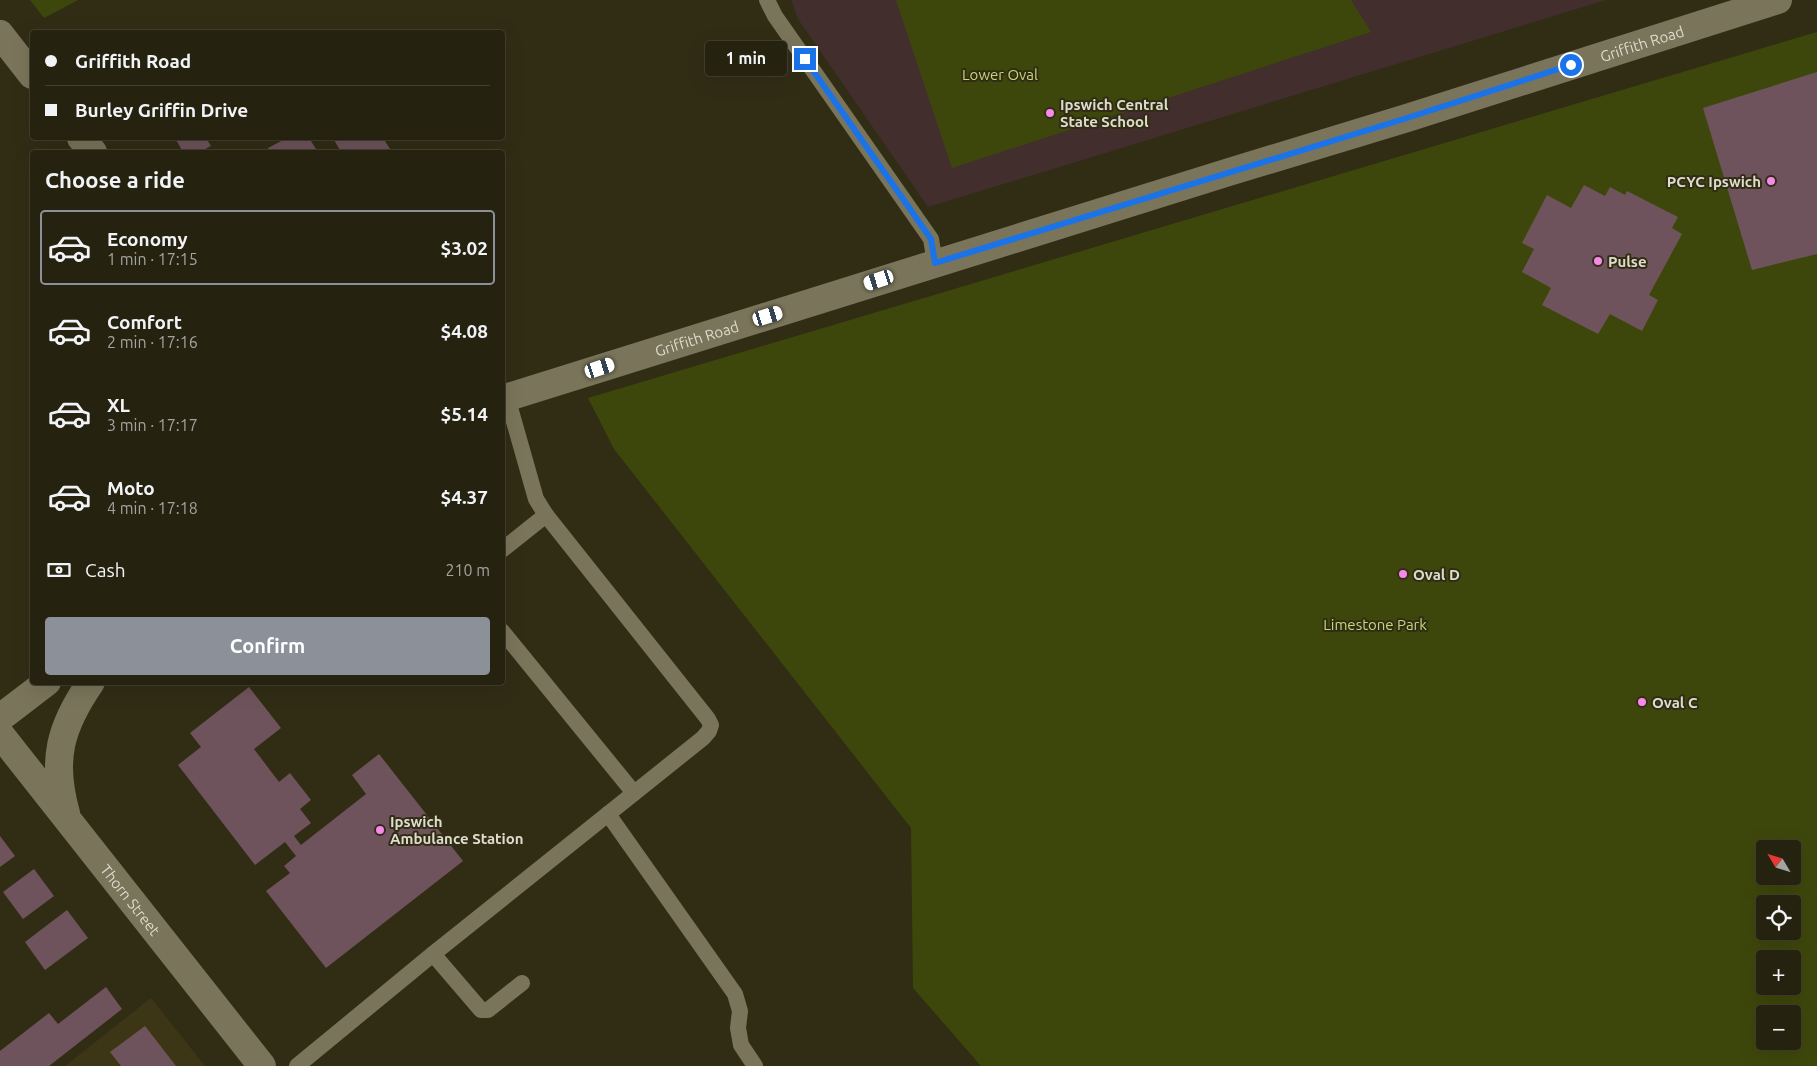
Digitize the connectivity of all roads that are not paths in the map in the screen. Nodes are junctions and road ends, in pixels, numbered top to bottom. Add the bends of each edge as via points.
1 (767, 0) edge
2 (1778, 0) edge
3 (0, 34) edge
4 (17, 67) edge
5 (84, 140) edge
6 (91, 150) edge
7 (935, 263) junction
8 (505, 398) edge
9 (546, 515) junction
10 (505, 548) edge
11 (505, 635) edge
12 (43, 685) edge
13 (89, 685) edge
14 (0, 718) edge
15 (0, 734) edge
16 (634, 793) junction
17 (608, 814) junction
18 (67, 820) junction
19 (433, 954) junction
20 (522, 983) dead end
21 (262, 1066) edge
22 (297, 1066) edge
23 (755, 1066) edge

1 - 7 lane via 931,239
2 - 7 street, Griffith Road
3 - 4 street
5 - 6 street
7 - 8 street, Griffith Road
8 - 9 lane via 536,498
9 - 10 lane
9 - 16 lane via 711,725 703,738
11 - 16 lane
12 - 14 street
13 - 18 street via 68,722 60,745 58,776
15 - 18 street, Thorn Street
16 - 17 lane
17 - 19 lane
17 - 23 lane via 735,994 740,1011 741,1045
18 - 21 street, Thorn Street
19 - 20 lane via 481,1010 488,1010
19 - 22 lane

